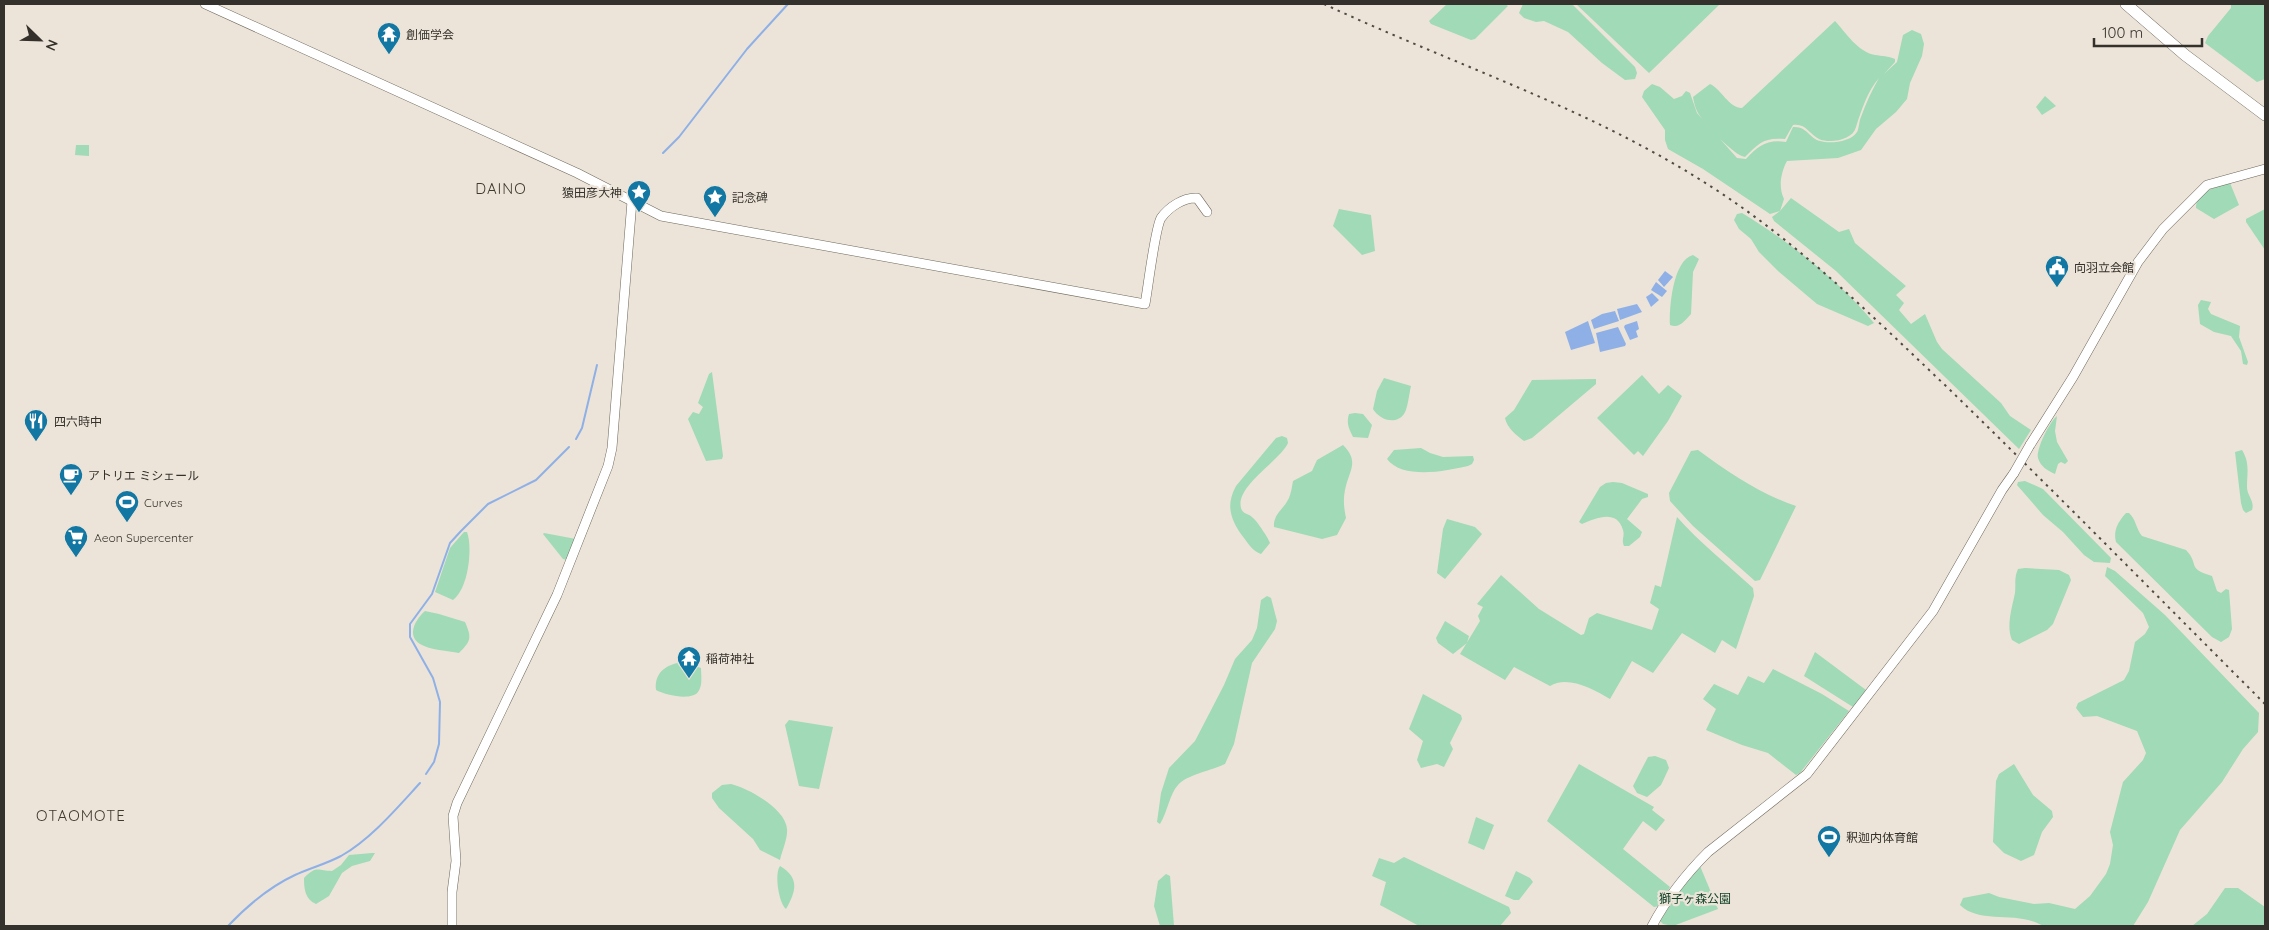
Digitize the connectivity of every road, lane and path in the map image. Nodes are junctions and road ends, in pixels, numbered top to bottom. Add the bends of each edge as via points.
1 (205, 4) edge
2 (2126, 4) edge
3 (2265, 115) edge
4 (2265, 168) edge
5 (632, 201) junction
6 (1207, 212) dead end
7 (452, 926) edge
8 (1652, 926) edge

1 - 5 street
2 - 3 highway via 2185,55
4 - 8 street, bridge via 2207,185 2162,229 2138,262 1933,611 1807,774 1694,865
5 - 6 street via 661,216 1145,304 1160,220 1172,206 1190,198 1197,198
5 - 7 street via 608,466 557,595 457,803 453,816 456,861

